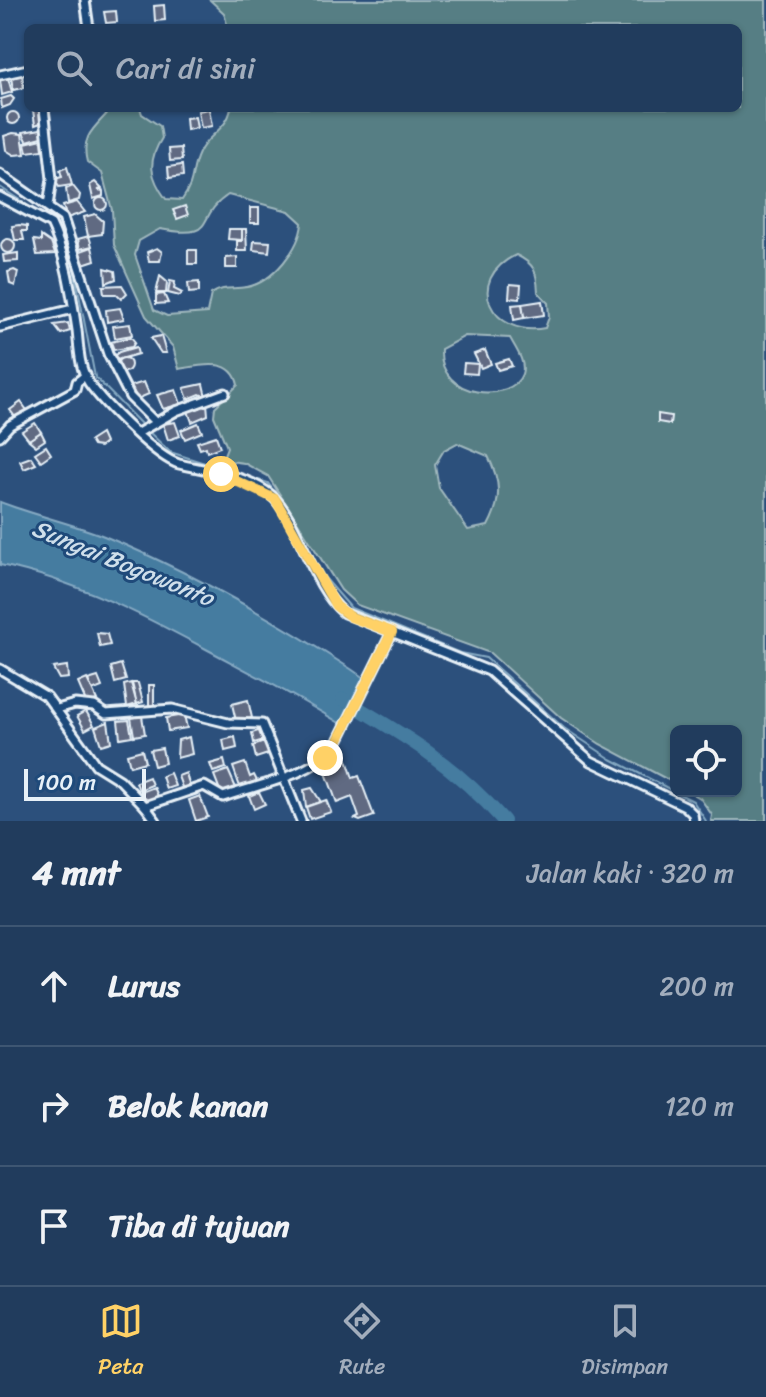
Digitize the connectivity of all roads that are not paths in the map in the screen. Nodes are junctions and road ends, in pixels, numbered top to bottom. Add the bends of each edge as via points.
1 (85, 0) edge
2 (88, 24) edge
3 (24, 70) edge
4 (0, 75) edge
5 (44, 112) edge
6 (0, 174) edge
7 (0, 197) edge
8 (48, 206) junction
9 (73, 309) junction
10 (0, 327) edge
11 (86, 375) junction
12 (225, 393) dead end
13 (152, 422) junction
14 (140, 432) junction
15 (0, 436) edge
16 (392, 632) junction
17 (0, 669) edge
18 (57, 709) junction
19 (281, 777) junction
20 (145, 806) junction
21 (156, 821) edge
22 (301, 821) edge
23 (694, 821) edge

1 - 2 street
3 - 4 street
5 - 8 street via 52,179
6 - 8 street
7 - 9 street via 51,224
8 - 13 street via 67,225 91,307 121,381
9 - 10 street
9 - 11 street
11 - 14 street
11 - 15 street via 63,398 14,422
12 - 13 street
13 - 14 street
14 - 16 street via 171,460 232,477 270,495 330,600 351,617
16 - 19 street via 334,749 317,763
16 - 23 street via 489,671 577,750 685,806
17 - 18 street via 38,689
18 - 19 street via 75,704 108,714 172,709 228,723 259,722
18 - 20 street via 96,765
19 - 20 street via 223,797 204,786
19 - 22 street
20 - 21 street

